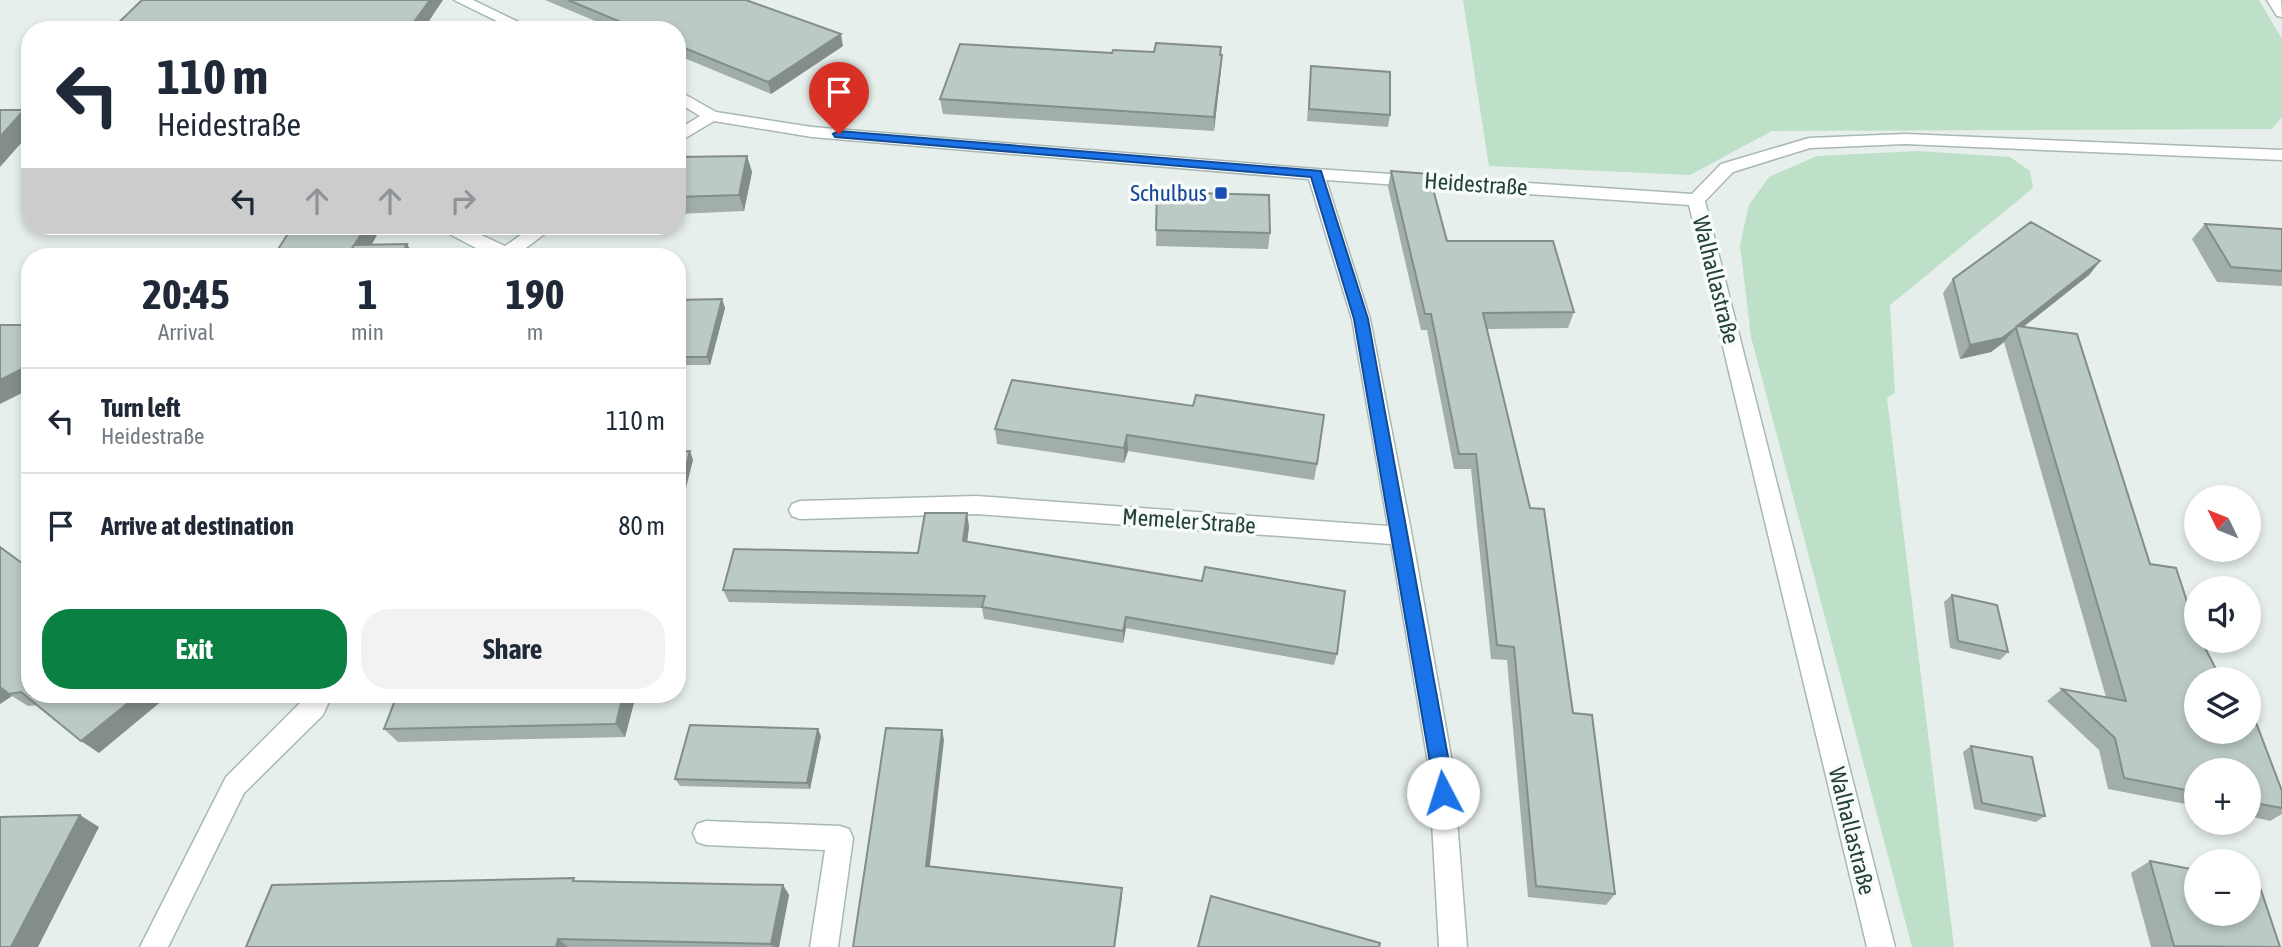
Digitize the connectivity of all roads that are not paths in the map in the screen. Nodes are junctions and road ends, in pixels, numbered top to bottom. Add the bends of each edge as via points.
1 (461, 0) edge
2 (2274, 0) edge
3 (2282, 13) edge
4 (508, 21) edge
5 (686, 101) edge
6 (711, 116) junction
7 (686, 132) edge
8 (2282, 155) edge
9 (1316, 174) junction
10 (1696, 200) junction
11 (465, 235) edge
12 (532, 235) edge
13 (490, 248) edge
14 (513, 248) edge
15 (800, 510) dead end
16 (1401, 536) junction
17 (316, 703) edge
18 (706, 833) dead end
19 (155, 947) edge
20 (824, 947) edge
21 (1453, 947) edge
22 (1881, 947) edge

1 - 4 street
2 - 3 street
5 - 6 street, Heidestraße
6 - 7 street
6 - 9 street, Heidestraße via 813,132
8 - 10 street, Walhallastraße via 1905,139 1809,143 1727,167
9 - 10 street, Heidestraße
9 - 16 street via 1361,319
10 - 22 street, Walhallastraße
11 - 13 street
12 - 14 street
15 - 16 street, Memeler Straße via 976,505
16 - 21 street via 1441,768
17 - 19 street via 235,785
18 - 20 street via 840,838

